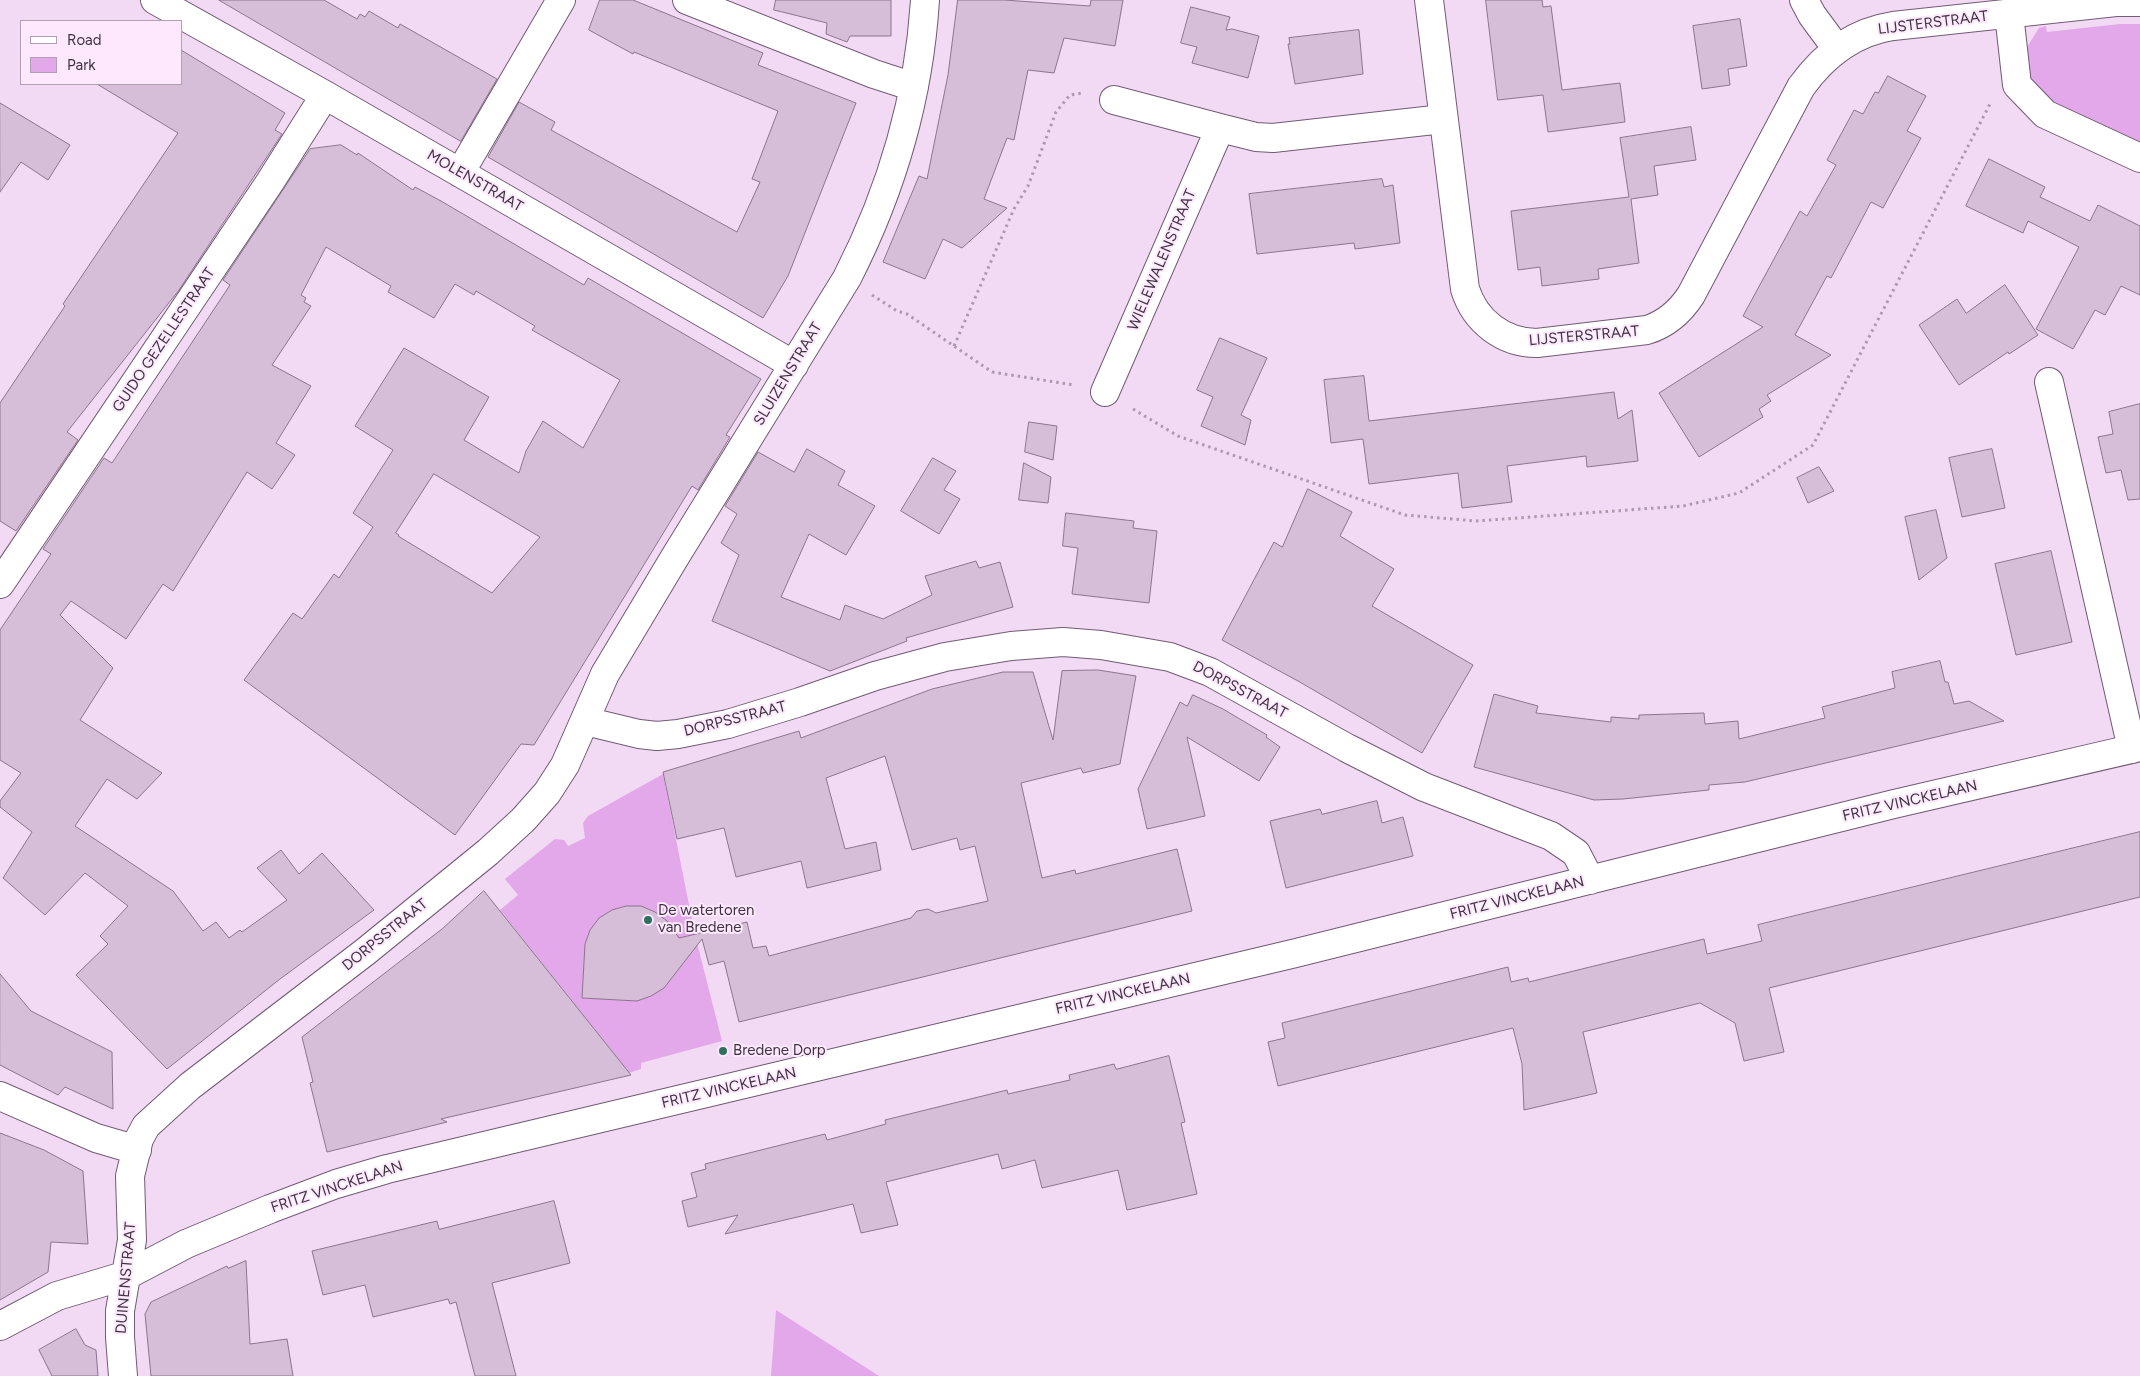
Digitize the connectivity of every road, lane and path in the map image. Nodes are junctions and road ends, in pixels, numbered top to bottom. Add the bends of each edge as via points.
1 (155, 0) edge
2 (562, 0) edge
3 (687, 0) edge
4 (925, 0) edge
5 (1429, 0) edge
6 (1804, 0) edge
7 (2140, 2) edge
8 (2009, 14) junction
9 (1837, 49) junction
10 (2018, 85) junction
11 (914, 87) junction
12 (325, 95) junction
13 (1114, 100) joint
14 (1443, 119) junction
15 (1220, 128) junction
16 (2140, 158) edge
17 (460, 173) junction
18 (847, 278) junction
19 (954, 346) junction
20 (794, 365) junction
21 (2049, 382) dead end
22 (1105, 392) junction
23 (0, 584) edge
24 (585, 721) junction
25 (2136, 748) edge
26 (1590, 880) junction
27 (0, 1096) edge
28 (137, 1150) junction
29 (127, 1274) junction
30 (0, 1326) edge
31 (123, 1376) edge

1 - 12 street, MOLENSTRAAT
2 - 17 street
3 - 11 street
4 - 11 street, SLUIZENSTRAAT
5 - 14 street, LIJSTERSTRAAT
6 - 9 street
7 - 8 street, LIJSTERSTRAAT
8 - 9 street, LIJSTERSTRAAT via 1886,27 1863,34
8 - 10 street, LIJSTERSTRAAT
9 - 14 street, LIJSTERSTRAAT via 1818,65 1801,88 1685,303 1663,323 1635,333 1530,343 1501,334 1480,318 1463,282
10 - 16 street via 2045,114
10 - 22 path via 1997,91 1813,445 1740,493 1683,506 1476,520 1405,515 1178,436
11 - 18 street, SLUIZENSTRAAT via 891,174
12 - 17 street, MOLENSTRAAT
12 - 23 street, GUIDO GEZELLESTRAAT
13 - 15 street
13 - 19 path via 1082,92 1070,95 1056,112 1028,186 1014,209
14 - 15 street via 1273,138
15 - 22 street, WIELEWALENSTRAAT
17 - 20 street, MOLENSTRAAT
18 - 19 path
18 - 20 street, SLUIZENSTRAAT
19 - 22 path via 992,372
20 - 24 street, SLUIZENSTRAAT via 610,666
21 - 25 street, FRITZ VINCKELAAN
24 - 26 street, DORPSSTRAAT via 639,734 678,734 728,724 945,657 1011,646 1062,642 1101,645 1170,657 1210,672 1424,787 1557,840 1576,853
24 - 28 street, DORPSSTRAAT via 565,765 547,793 523,820 365,952 190,1086 146,1126
25 - 26 street, FRITZ VINCKELAAN
26 - 29 street, FRITZ VINCKELAAN via 387,1169 270,1209 186,1244
27 - 28 street via 79,1131
28 - 29 street, DUINENSTRAAT via 130,1176 132,1240
29 - 30 street, FRITZ VINCKELAAN via 57,1296
29 - 31 street, DUINENSTRAAT via 120,1312

